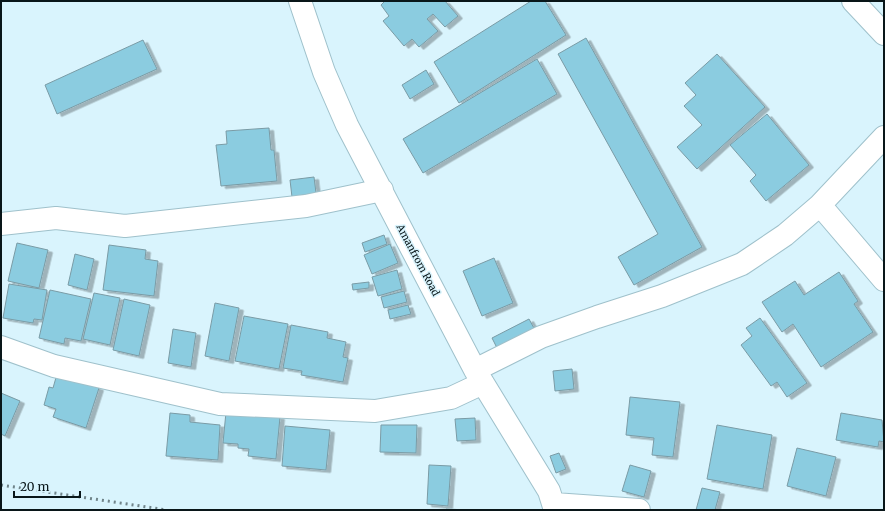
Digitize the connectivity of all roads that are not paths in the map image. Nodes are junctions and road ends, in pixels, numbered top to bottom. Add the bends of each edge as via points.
1 (300, 1) edge
2 (853, 1) edge
3 (884, 34) edge
4 (884, 137) edge
5 (382, 190) junction
6 (820, 205) junction
7 (1, 224) edge
8 (884, 280) edge
9 (1, 346) edge
10 (479, 376) junction
11 (554, 507) edge
12 (639, 510) edge

1 - 5 street, Amanfrom Road via 326,79
2 - 3 street
4 - 6 street
5 - 7 street via 306,206 125,226 56,218
5 - 10 street, Amanfrom Road
6 - 8 street
6 - 10 street via 785,235 742,264 662,296 541,337
9 - 10 street via 54,366 220,404 375,410 451,398
10 - 11 street, Amanfrom Road via 549,491
11 - 12 street

